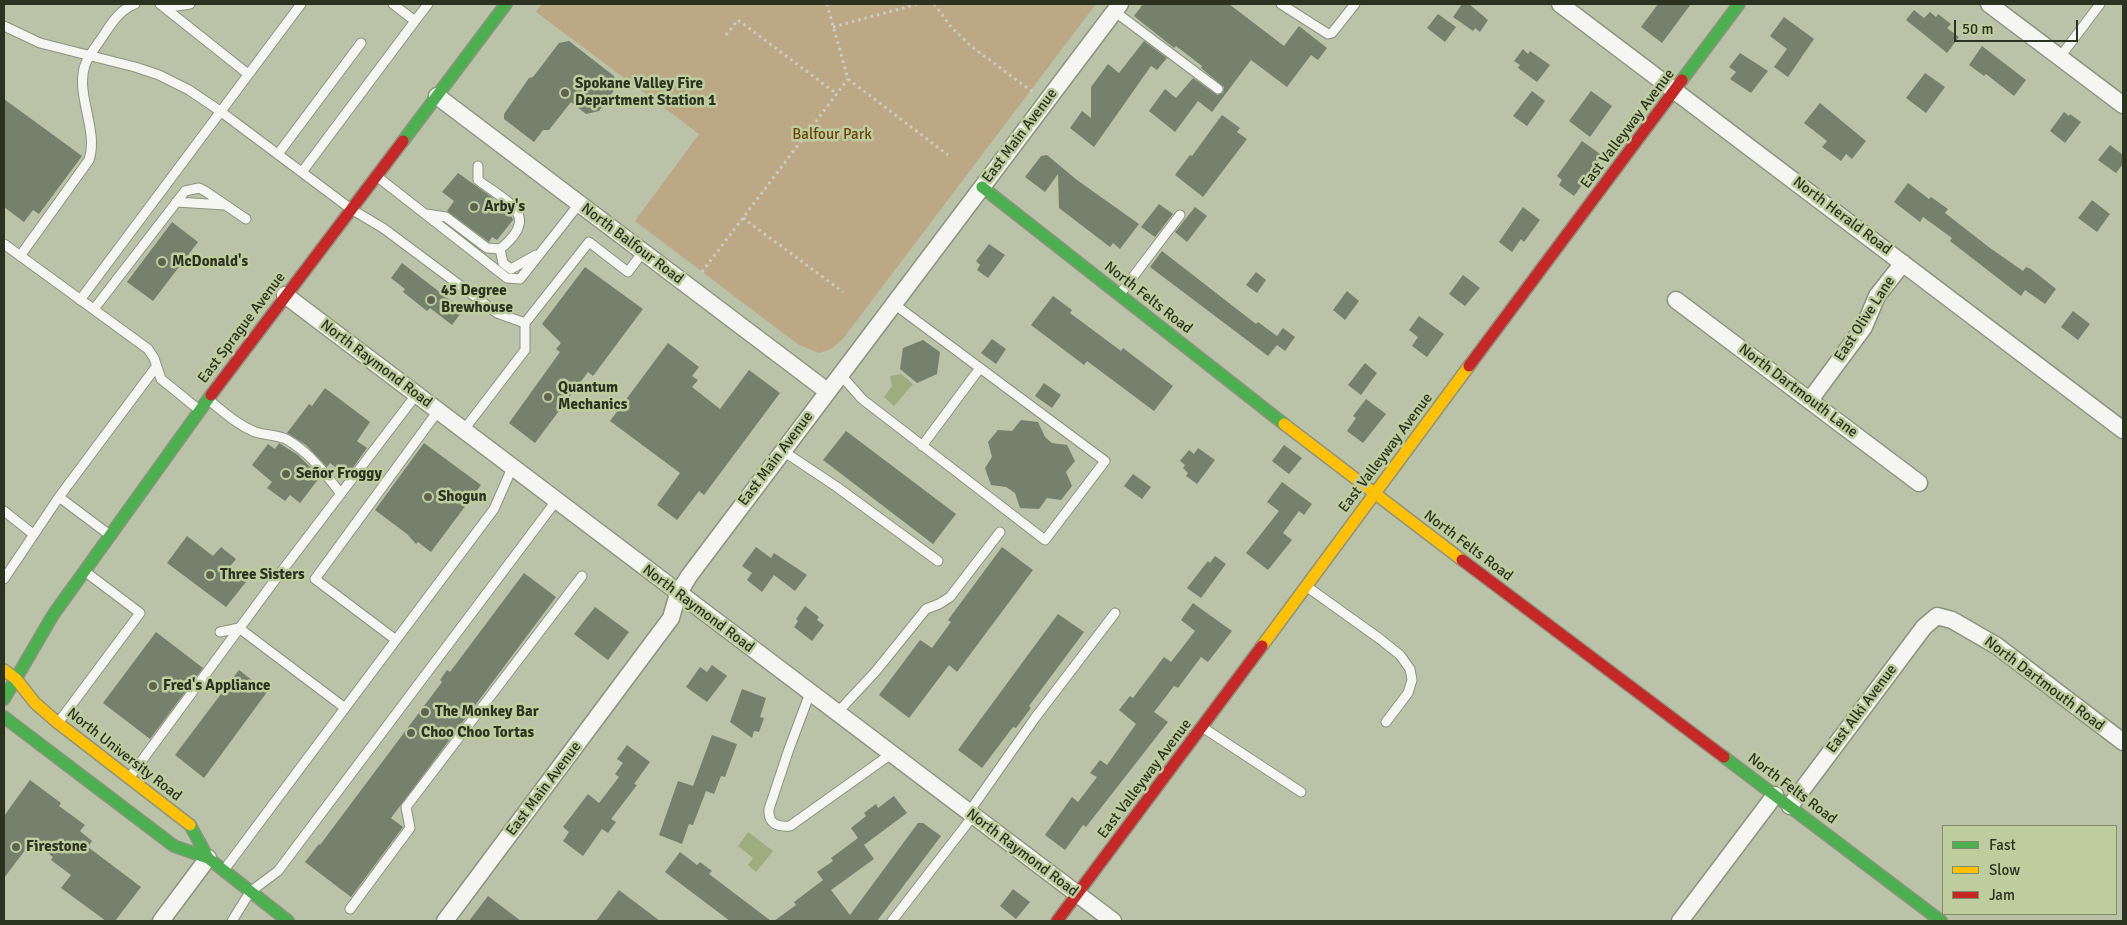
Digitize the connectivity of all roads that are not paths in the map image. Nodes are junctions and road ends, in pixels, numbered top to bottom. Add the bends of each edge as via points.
1 (134, 4) edge
2 (159, 4) edge
3 (190, 4) edge
4 (301, 4) edge
5 (393, 4) edge
6 (428, 4) edge
7 (506, 4) edge
8 (1281, 4) edge
9 (1355, 4) edge
10 (1560, 4) edge
11 (1739, 4) edge
12 (1989, 4) edge
13 (2100, 4) edge
14 (1117, 8) edge
15 (415, 21) junction
16 (4, 26) edge
17 (361, 43) dead end
18 (90, 55) junction
19 (2060, 57) junction
20 (248, 74) junction
21 (1218, 89) dead end
22 (1676, 90) junction
23 (437, 96) junction
24 (2123, 105) edge
25 (220, 111) junction
26 (278, 154) junction
27 (478, 166) dead end
28 (302, 172) junction
29 (376, 176) junction
30 (982, 187) junction
31 (176, 202) junction
32 (579, 204) junction
33 (225, 205) junction
34 (351, 209) junction
35 (424, 213) junction
36 (1180, 215) dead end
37 (246, 220) dead end
38 (4, 244) edge
39 (500, 249) junction
40 (542, 251) junction
41 (643, 252) junction
42 (20, 256) junction
43 (1902, 262) junction
44 (285, 295) junction
45 (1120, 295) junction
46 (80, 300) junction
47 (1676, 300) dead end
48 (894, 304) junction
49 (94, 309) junction
50 (525, 323) junction
51 (156, 367) junction
52 (980, 368) junction
53 (840, 374) junction
54 (827, 392) junction
55 (416, 395) junction
56 (207, 399) junction
57 (1810, 400) junction
58 (200, 410) junction
59 (438, 411) junction
60 (2123, 430) edge
61 (463, 431) junction
62 (922, 446) junction
63 (783, 451) junction
64 (512, 468) junction
65 (1919, 483) dead end
66 (341, 494) junction
67 (1374, 494) junction
68 (59, 497) junction
69 (556, 502) junction
70 (4, 511) edge
71 (1000, 532) dead end
72 (33, 534) junction
73 (110, 535) junction
74 (938, 560) dead end
75 (84, 571) junction
76 (582, 576) dead end
77 (4, 579) edge
78 (1306, 586) junction
79 (678, 594) junction
80 (1116, 612) dead end
81 (1937, 616) joint
82 (239, 628) junction
83 (220, 632) dead end
84 (396, 640) junction
85 (4, 670) edge
86 (16, 679) junction
87 (4, 683) edge
88 (810, 693) junction
89 (4, 699) edge
90 (345, 708) junction
91 (837, 713) junction
92 (4, 718) edge
93 (1386, 722) dead end
94 (58, 723) junction
95 (1202, 727) junction
96 (2123, 742) edge
97 (891, 754) junction
98 (129, 778) junction
99 (1301, 792) dead end
100 (1775, 795) junction
101 (1790, 806) junction
102 (971, 814) junction
103 (208, 858) junction
104 (223, 870) junction
105 (250, 892) junction
106 (1078, 894) junction
107 (350, 909) dead end
108 (160, 921) edge
109 (232, 921) edge
110 (288, 921) edge
111 (445, 921) edge
112 (892, 921) edge
113 (1058, 921) edge
114 (1112, 921) edge
115 (1680, 921) edge
116 (1941, 921) edge

1 - 18 lane via 115,19
2 - 3 lane
2 - 20 lane
4 - 20 lane
5 - 15 lane
6 - 15 lane
7 - 23 street, East Sprague Avenue
8 - 9 lane via 1328,34
10 - 22 street, North Herald Road
11 - 22 street, East Valleyway Avenue
12 - 19 street
13 - 19 lane
14 - 21 lane
14 - 30 street, East Main Avenue
15 - 28 lane
16 - 18 lane via 40,43
17 - 26 lane
18 - 25 lane via 159,75
18 - 42 lane via 84,75 92,142 89,160
19 - 24 street
20 - 25 lane
22 - 43 street, North Herald Road
22 - 67 street, East Valleyway Avenue
23 - 29 street, East Sprague Avenue
23 - 32 street, North Balfour Road
25 - 26 lane
25 - 46 lane
26 - 28 lane
27 - 39 lane via 478,180 520,216 518,230
28 - 34 lane
29 - 34 street, East Sprague Avenue
29 - 35 lane
30 - 45 street, North Felts Road
30 - 48 street, East Main Avenue
31 - 33 lane
31 - 33 lane via 185,191 199,188
31 - 49 lane
32 - 40 lane
32 - 41 street, North Balfour Road
33 - 37 lane
34 - 44 street, East Sprague Avenue
34 - 50 lane via 383,228 497,313
35 - 39 lane via 446,217 487,248
35 - 40 lane via 507,278 520,279
36 - 45 lane
38 - 42 lane
39 - 40 lane via 503,263 511,269
41 - 50 lane via 628,272 589,242
41 - 54 street, North Balfour Road
42 - 46 lane
43 - 57 street, East Olive Lane via 1877,296 1864,327
43 - 60 street, North Herald Road
44 - 55 street, North Raymond Road
44 - 56 street, East Sprague Avenue
45 - 67 street, North Felts Road
46 - 49 lane
47 - 57 street, North Dartmouth Lane
48 - 52 lane
48 - 53 street, East Main Avenue
49 - 51 lane via 148,349
50 - 61 lane via 525,350
51 - 58 lane via 164,384
51 - 68 lane
52 - 62 lane
52 - 62 lane via 1105,461 1045,540
53 - 54 street, East Main Avenue
53 - 62 lane via 862,399
54 - 63 street, East Main Avenue
55 - 59 street, North Raymond Road
55 - 66 lane
56 - 58 street, East Sprague Avenue
56 - 66 lane via 239,424 284,438 309,456
57 - 65 street, North Dartmouth Lane
58 - 73 street, East Sprague Avenue
59 - 61 street, North Raymond Road
59 - 84 lane via 315,579
61 - 64 street, North Raymond Road
63 - 74 lane
63 - 79 street, East Main Avenue
64 - 69 street, North Raymond Road
64 - 84 lane via 494,509
66 - 82 lane
67 - 78 street, East Valleyway Avenue
67 - 100 street, North Felts Road
68 - 72 lane
68 - 73 lane
69 - 79 street, North Raymond Road
69 - 105 lane via 281,867
70 - 72 lane
71 - 91 lane via 950,597 926,609
72 - 77 lane
73 - 75 street, East Sprague Avenue
75 - 86 street, East Sprague Avenue via 53,615
75 - 94 lane via 140,613
76 - 107 lane via 406,807 410,828
78 - 93 lane via 1380,639 1400,655 1410,669 1412,680 1408,693
78 - 95 street, East Valleyway Avenue
79 - 88 street, North Raymond Road
79 - 111 street, East Main Avenue via 671,618
80 - 102 lane via 1035,718
81 - 96 street, North Dartmouth Road via 1952,620 1997,646
81 - 101 street, East Alki Avenue via 1924,627
82 - 83 lane
82 - 90 lane
82 - 98 lane
84 - 90 lane
85 - 86 street, North University Road
86 - 87 street
86 - 89 street, East Sprague Avenue
86 - 94 street, North University Road via 35,703
88 - 91 street, North Raymond Road
88 - 97 lane via 769,809 774,824 790,826
90 - 104 lane
91 - 97 street, North Raymond Road
92 - 103 street, North University Road via 174,846
94 - 98 street, North University Road
95 - 99 lane
95 - 106 street, East Valleyway Avenue
97 - 102 street, North Raymond Road
98 - 103 street, North University Road via 190,825
100 - 101 street, North Felts Road
100 - 115 street
101 - 116 street, North Felts Road
102 - 106 street, North Raymond Road
102 - 112 lane
103 - 104 street, North University Road
103 - 108 street
104 - 105 street, North University Road
105 - 109 lane
105 - 110 street, North University Road
106 - 113 street, East Valleyway Avenue
106 - 114 street, North Raymond Road

